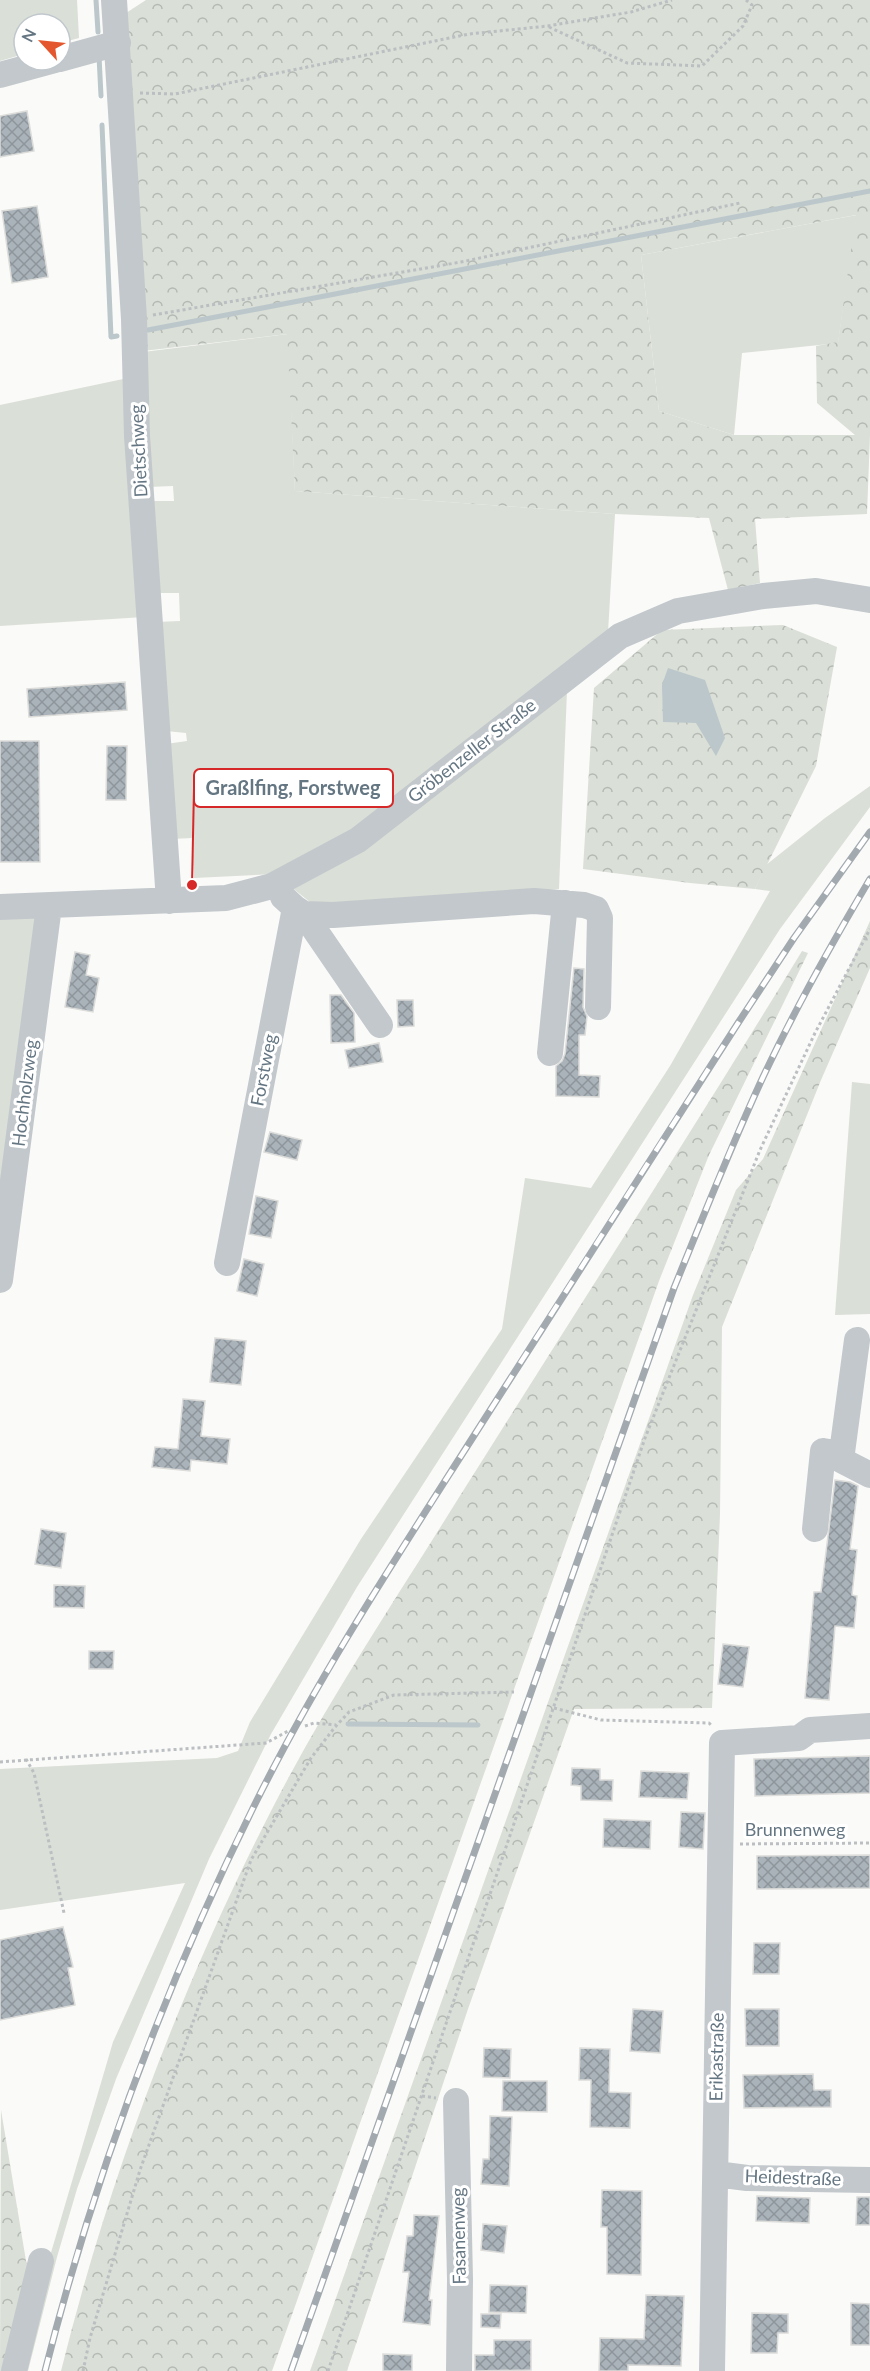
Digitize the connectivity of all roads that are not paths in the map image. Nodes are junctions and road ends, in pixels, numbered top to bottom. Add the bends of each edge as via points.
1 (114, 0) edge
2 (118, 43) junction
3 (72, 55) edge
4 (870, 600) edge
5 (272, 886) junction
6 (169, 902) junction
7 (574, 904) junction
8 (49, 906) junction
9 (0, 907) edge
10 (299, 911) junction
11 (598, 1007) dead end
12 (380, 1025) dead end
13 (550, 1053) dead end
14 (227, 1263) dead end
15 (0, 1280) edge
16 (857, 1340) dead end
17 (842, 1454) junction
18 (870, 1475) edge
19 (815, 1529) dead end
20 (870, 1726) edge
21 (456, 2101) dead end
22 (716, 2174) junction
23 (870, 2180) edge
24 (41, 2261) dead end
25 (14, 2371) edge
26 (459, 2371) edge
27 (712, 2371) edge

1 - 2 street, Dietschweg
2 - 3 street
2 - 6 street, Dietschweg via 137,436
4 - 5 street, Gröbenzeller Straße via 816,591 763,596 678,611 620,636 358,840
5 - 6 street, Gröbenzeller Straße via 226,898
5 - 10 street
6 - 8 street, Gröbenzeller Straße
7 - 10 street via 534,901 333,915
7 - 11 street via 596,909 600,918
7 - 13 street
8 - 9 street, Gröbenzeller Straße
8 - 15 street, Hochholzweg
10 - 12 street
10 - 14 street, Forstweg
16 - 17 street
17 - 18 street via 841,1460
17 - 19 street via 823,1450
20 - 22 street, Erikastraße via 810,1730 798,1738 722,1743
21 - 26 street, Fasanenweg
22 - 23 street, Heidestraße
22 - 27 street, Erikastraße
24 - 25 street

